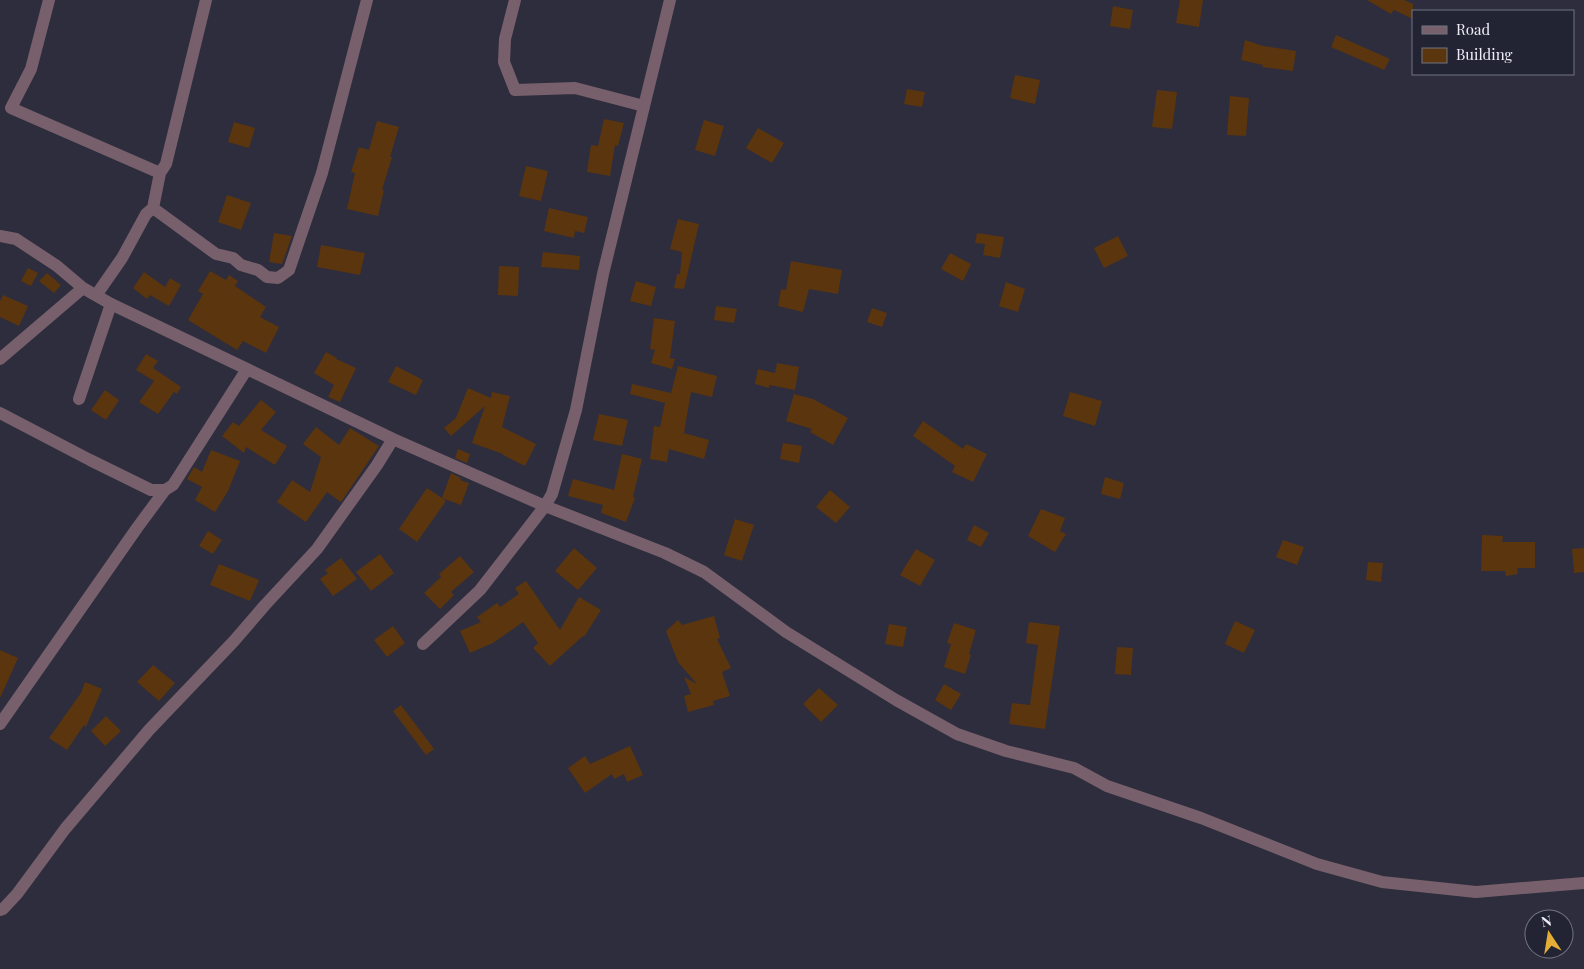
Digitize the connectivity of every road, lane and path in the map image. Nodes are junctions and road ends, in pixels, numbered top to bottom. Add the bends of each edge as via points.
1 (49, 0) edge
2 (206, 0) edge
3 (367, 0) edge
4 (514, 0) edge
5 (670, 0) edge
6 (644, 106) junction
7 (160, 173) junction
8 (153, 208) junction
9 (0, 236) edge
10 (83, 288) junction
11 (97, 294) junction
12 (111, 304) junction
13 (0, 359) edge
14 (247, 369) junction
15 (79, 398) dead end
16 (0, 414) edge
17 (393, 439) junction
18 (165, 490) junction
19 (545, 506) junction
20 (423, 644) dead end
21 (0, 724) edge
22 (1584, 883) edge
23 (0, 910) edge

1 - 7 street via 30,69 11,108
2 - 7 street via 166,164
3 - 8 street via 322,173 289,270 278,278 267,277 233,258 216,254
4 - 6 street via 504,39 504,62 515,90 575,88
5 - 6 street
6 - 19 street via 603,274 576,410 552,494
7 - 8 street
8 - 11 street via 146,214 122,258
9 - 10 street via 16,239
10 - 11 street
10 - 13 street
11 - 12 street
12 - 14 street
12 - 15 street
14 - 17 street
14 - 18 street via 173,485
16 - 18 street via 151,490
17 - 19 street
17 - 23 street via 317,549 149,730
18 - 21 street
19 - 20 street via 480,590
19 - 22 street via 665,553 704,572 786,632 957,734 1006,751 1074,768 1107,786 1201,818 1317,864 1382,882 1476,892

